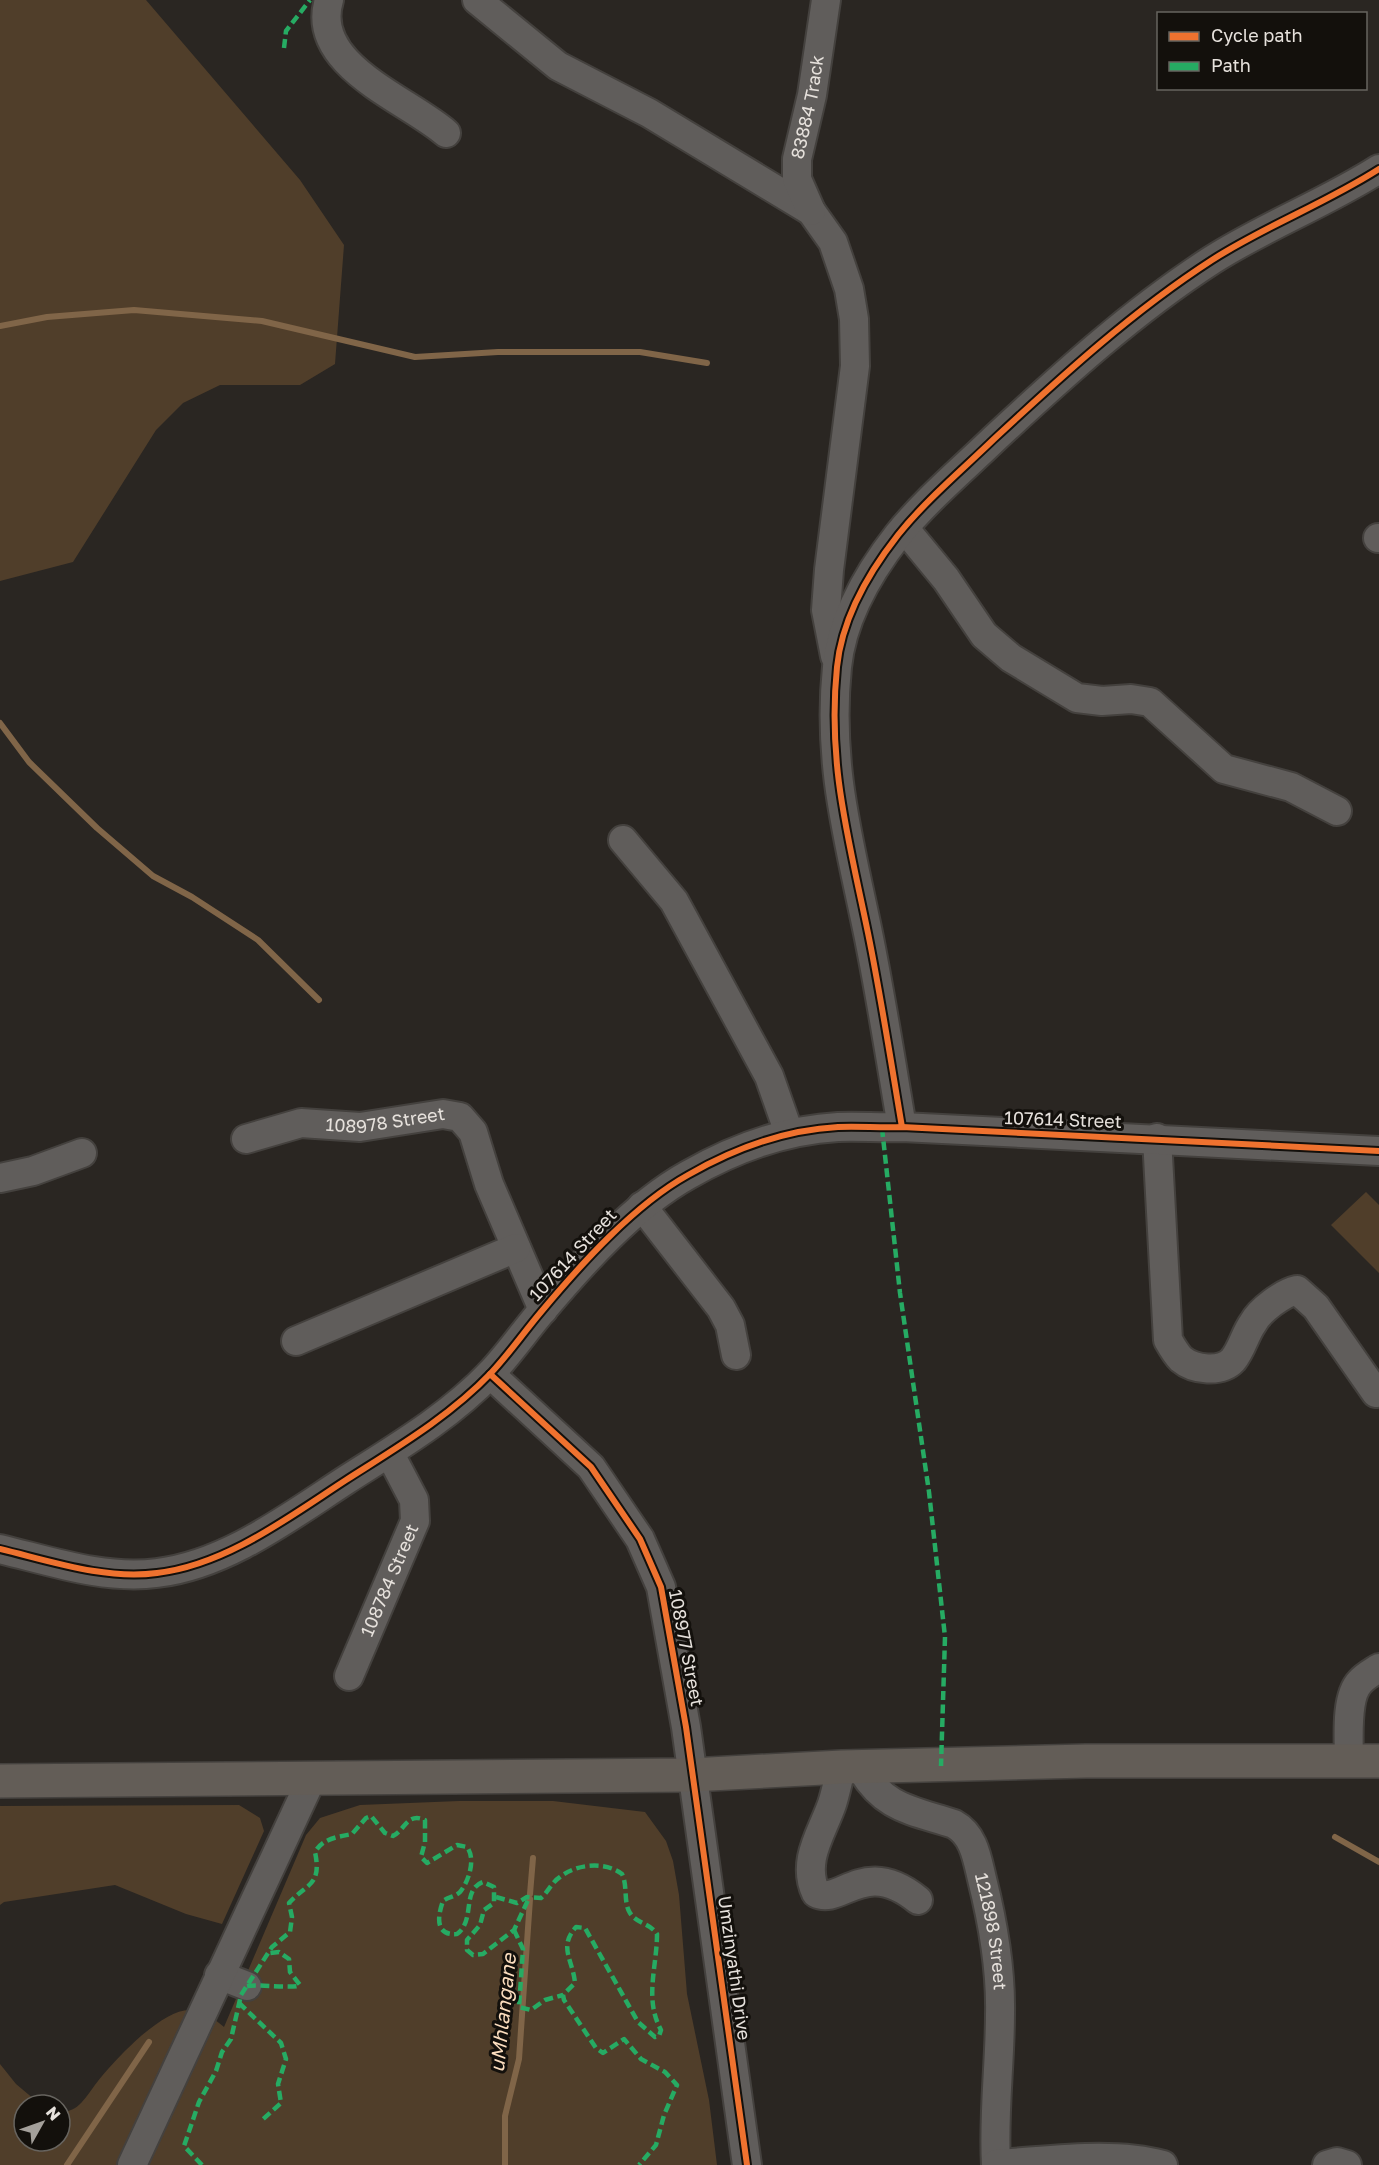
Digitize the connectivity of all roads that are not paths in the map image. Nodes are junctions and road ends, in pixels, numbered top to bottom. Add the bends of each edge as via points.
1 (329, 0) edge
2 (477, 0) edge
3 (826, 0) edge
4 (446, 133) dead end
5 (1379, 169) edge
6 (811, 211) junction
7 (904, 528) junction
8 (837, 664) junction
9 (1337, 811) dead end
10 (623, 840) dead end
11 (902, 1127) junction
12 (789, 1133) junction
13 (1158, 1138) junction
14 (246, 1139) dead end
15 (1379, 1151) edge
16 (82, 1153) dead end
17 (0, 1178) edge
18 (642, 1206) junction
19 (516, 1248) junction
20 (543, 1310) junction
21 (296, 1341) dead end
22 (736, 1355) dead end
23 (490, 1374) junction
24 (1376, 1393) dead end
25 (390, 1454) junction
26 (0, 1549) edge
27 (1379, 1668) edge
28 (349, 1676) dead end
29 (1364, 1761) edge
30 (851, 1767) junction
31 (691, 1775) junction
32 (310, 1780) junction
33 (0, 1781) edge
34 (918, 1900) dead end
35 (219, 1975) junction
36 (247, 1986) dead end
37 (132, 2165) edge
38 (747, 2165) edge
39 (996, 2165) edge
40 (1163, 2165) edge
41 (1327, 2165) edge
42 (1347, 2165) edge

1 - 4 street via 325,25 341,56 397,101
2 - 6 street via 558,66 649,113
3 - 6 street, 83884 Track via 812,95 797,159 797,179
5 - 7 street via 1213,259 1126,322 1024,411
6 - 8 street via 832,242 843,268 854,319 855,366 826,610
7 - 8 street via 857,599
7 - 9 street via 946,579 984,635 1011,658 1077,698 1150,702 1224,769 1291,788
8 - 11 street via 837,784
10 - 12 street via 674,901 769,1076
11 - 12 street, 107614 Street via 839,1127
11 - 13 street, 107614 Street
12 - 18 street, 107614 Street via 737,1150 688,1175
13 - 15 street, 107614 Street
13 - 24 street via 1168,1340 1180,1358 1202,1367 1224,1367 1261,1313 1297,1290 1316,1307
14 - 19 street, 108978 Street via 301,1123 360,1127 443,1114 459,1117 473,1132 489,1184
16 - 17 street
18 - 20 street, 107614 Street
18 - 22 street via 721,1308 730,1325
19 - 20 street, 108978 Street
19 - 21 street
20 - 23 street, 107614 Street
23 - 25 street, 107614 Street
23 - 31 street, 108977 Street via 591,1467 640,1539 663,1598
25 - 26 street, 107614 Street via 248,1540 204,1562 179,1569 155,1574 99,1571
25 - 28 street, 108784 Street via 414,1500 415,1521
27 - 29 street via 1360,1681 1350,1715
29 - 30 main road via 1086,1761
30 - 31 main road
30 - 34 street via 812,1854 816,1893 826,1896 871,1880 899,1886
30 - 39 street, 121898 Street via 887,1800 954,1824 971,1840 993,1929 1000,1989
31 - 32 main road
31 - 38 street, Umzinyathi Drive
32 - 33 main road via 197,1777
32 - 35 street
35 - 36 street
35 - 37 street
39 - 40 street, 121898 Street via 1073,2159 1135,2160
41 - 42 street

